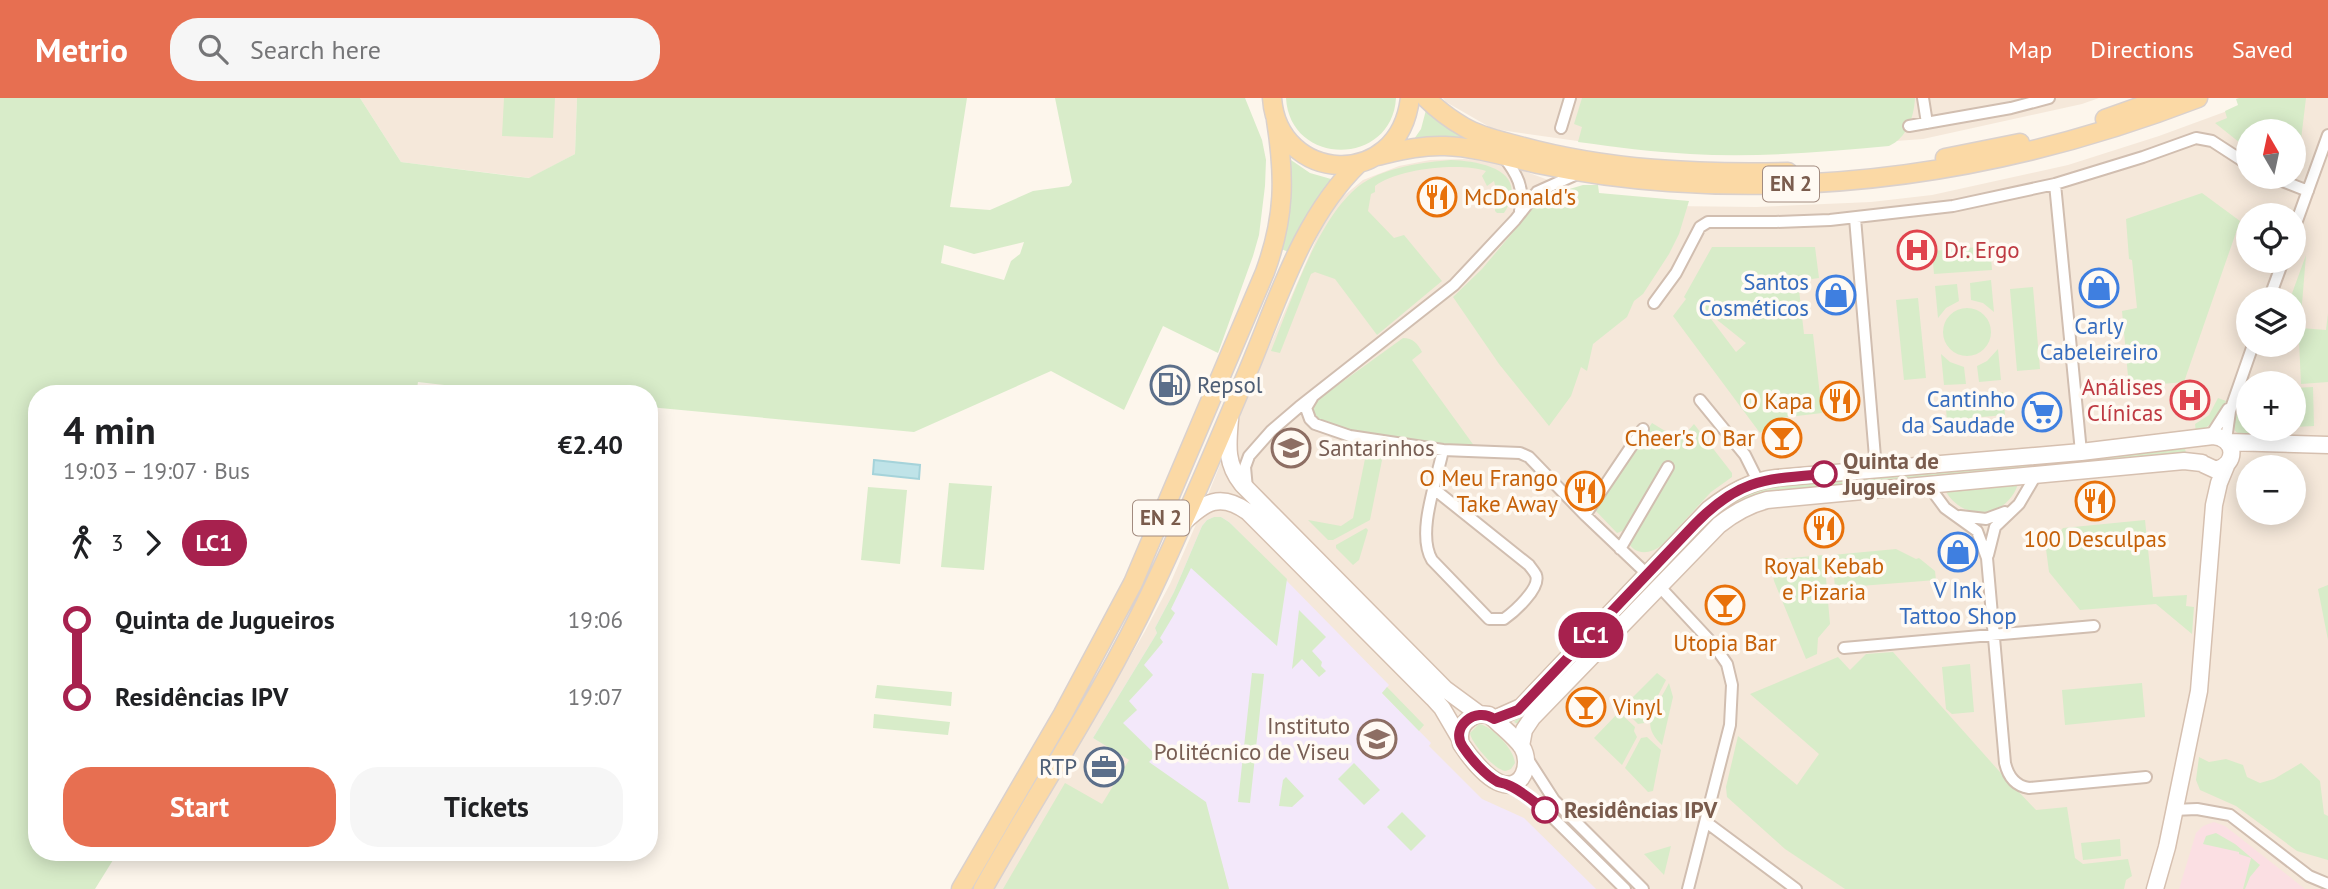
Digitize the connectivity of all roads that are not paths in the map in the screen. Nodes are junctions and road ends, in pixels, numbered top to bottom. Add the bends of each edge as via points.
1 (1410, 98) edge
2 (1426, 98) edge
3 (1570, 98) edge
4 (1923, 98) edge
5 (2049, 98) edge
6 (2164, 98) edge
7 (2198, 98) edge
8 (1272, 106) edge
9 (1927, 123) junction
10 (1909, 126) dead end
11 (1561, 128) dead end
12 (2328, 135) edge
13 (1377, 156) junction
14 (1503, 156) junction
15 (2236, 157) edge
16 (1359, 163) junction
17 (1580, 173) junction
18 (2055, 184) junction
19 (2303, 189) edge
20 (2308, 191) junction
21 (2304, 203) edge
22 (1519, 216) junction
23 (1855, 218) junction
24 (1654, 303) dead end
25 (2249, 357) edge
26 (1312, 398) junction
27 (2234, 398) junction
28 (1700, 400) dead end
29 (1231, 412) junction
30 (1643, 429) dead end
31 (2218, 439) junction
32 (2267, 443) junction
33 (2328, 445) edge
34 (1443, 450) junction
35 (2081, 452) junction
36 (2202, 463) junction
37 (2228, 464) junction
38 (1668, 467) dead end
39 (1876, 469) junction
40 (2036, 475) junction
41 (1758, 481) junction
42 (1928, 485) junction
43 (1434, 489) junction
44 (1248, 491) junction
45 (2019, 504) junction
46 (2214, 505) junction
47 (1945, 508) junction
48 (1585, 515) junction
49 (1182, 525) junction
50 (1620, 549) junction
51 (1987, 558) junction
52 (1653, 580) junction
53 (2094, 626) dead end
54 (1994, 635) junction
55 (1844, 648) dead end
56 (1487, 716) junction
57 (1459, 737) junction
58 (1524, 752) junction
59 (2146, 777) dead end
60 (1508, 784) junction
61 (2173, 810) junction
62 (1706, 822) junction
63 (2328, 884) edge
64 (961, 889) edge
65 (983, 889) edge
66 (1625, 889) edge
67 (1643, 889) edge
68 (1688, 889) edge
69 (1796, 889) edge
70 (2155, 889) edge

1 - 13 main road, EN 2 via 1399,135
2 - 6 main road, EN 2 via 1467,129 1549,154 1639,167 1750,173 1953,156 2053,134
3 - 11 street
4 - 9 street
5 - 9 street
7 - 17 main road, EN 2 via 2060,144 1933,172 1748,185
8 - 16 main road, EN 2 via 1284,135 1301,152 1322,163
8 - 64 main road, EN 2 via 1283,177 1282,202 1265,272 1133,583
9 - 10 street
12 - 20 street
13 - 14 main road, EN 2 via 1442,146
13 - 16 main road, EN 2
14 - 17 main road, EN 2
14 - 22 street via 1518,176 1522,194
15 - 18 street via 2212,141 2196,138
16 - 29 main road, EN 2 via 1319,211
17 - 22 street via 1538,192
18 - 23 street via 1943,207
18 - 35 street
19 - 20 street
20 - 21 street
22 - 26 street via 1454,285
23 - 24 street via 1705,223
23 - 39 street
25 - 27 street
26 - 34 street via 1306,408 1310,419 1322,428 1362,439
26 - 44 street via 1249,456 1245,467
27 - 31 street
27 - 31 street
28 - 41 street via 1745,455
29 - 44 street via 1228,456 1233,473
29 - 49 main road, EN 2
30 - 48 street
31 - 32 street
31 - 35 street
31 - 36 street via 2200,446
31 - 37 street via 2232,452
32 - 33 street
32 - 37 street
34 - 43 street
34 - 48 street via 1529,457
35 - 39 street
36 - 37 street via 2216,470
36 - 40 street
36 - 46 street
37 - 46 street
38 - 50 street
39 - 41 street
40 - 42 street
40 - 45 street
41 - 52 street via 1709,509
42 - 47 street
42 - 52 street via 1752,504 1736,511
43 - 43 street via 1425,531 1428,553 1489,619 1504,620 1532,591 1536,575
44 - 56 street via 1444,689
45 - 47 street via 1986,519 1960,516
45 - 51 street via 1995,527
46 - 61 street via 2199,691
47 - 51 street via 1977,531
48 - 50 street
49 - 57 street via 1208,503 1231,502 1248,512 1433,698
49 - 65 main road, EN 2 via 1083,721
50 - 52 street
51 - 54 street
52 - 56 street via 1521,707
52 - 58 street via 1532,718 1524,730
52 - 62 street via 1713,644 1727,664 1732,685 1730,725
53 - 54 street
54 - 55 street
54 - 59 street via 2005,763 2016,783 2025,787
56 - 57 street via 1470,717
56 - 58 street
57 - 60 street via 1481,767
58 - 60 street via 1527,764 1522,777
58 - 67 street via 1555,800
60 - 66 street via 1545,810
61 - 63 street via 2230,816 2309,876
61 - 70 street
62 - 68 street
62 - 69 street

